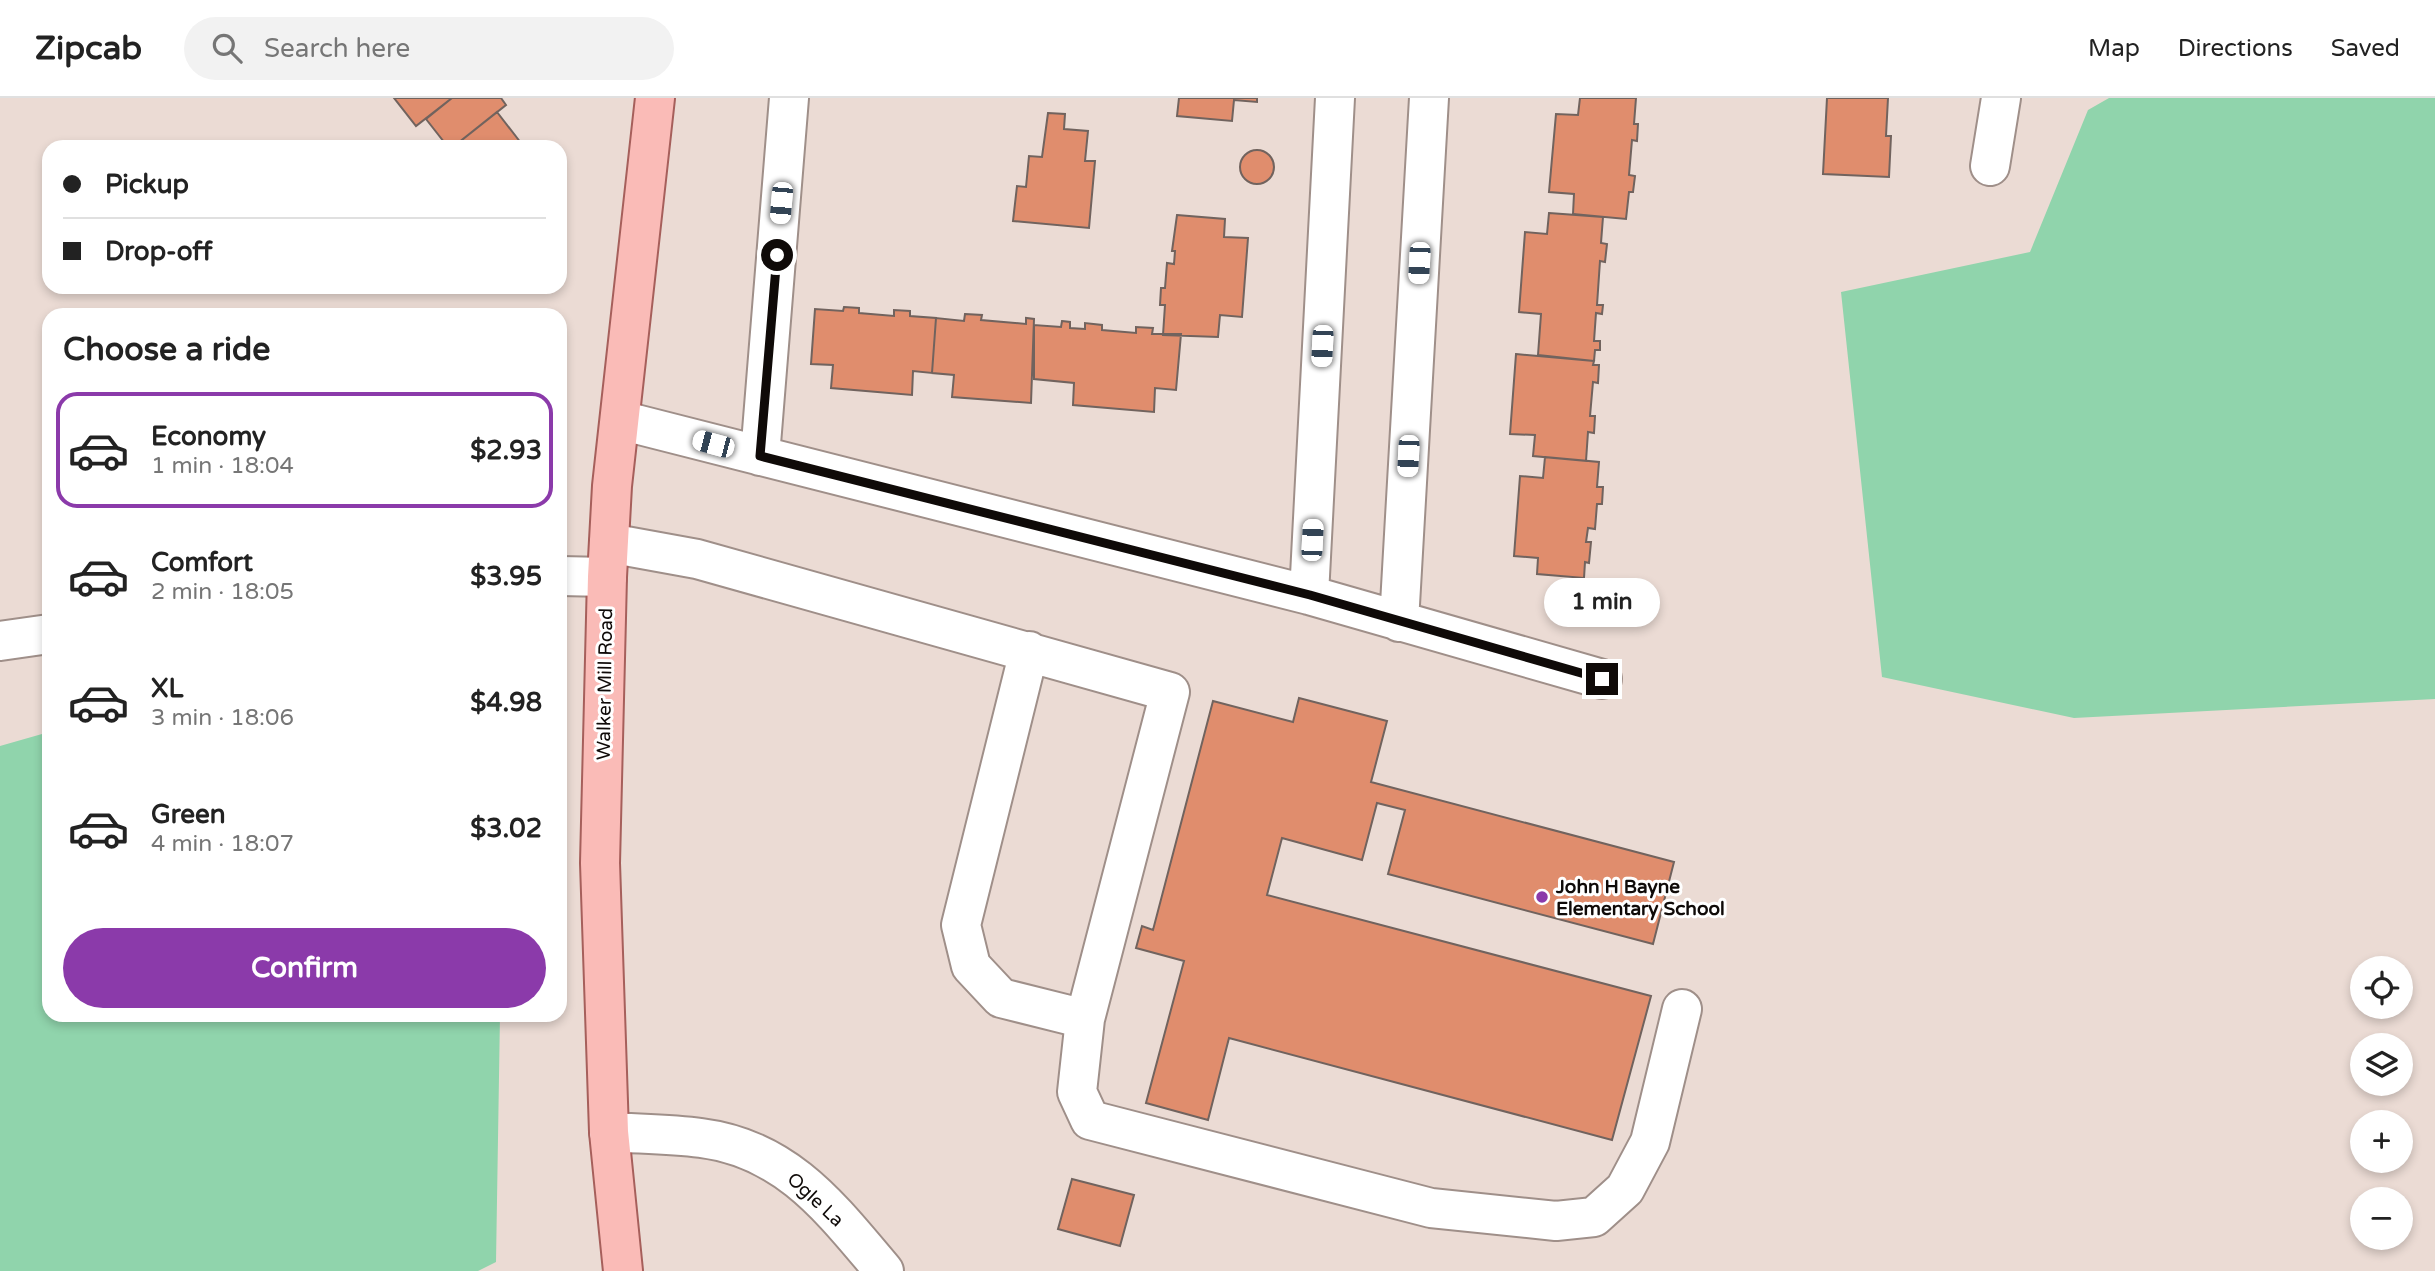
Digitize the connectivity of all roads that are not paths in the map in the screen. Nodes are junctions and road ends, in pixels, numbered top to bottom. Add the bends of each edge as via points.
1 (789, 98) edge
2 (1335, 98) edge
3 (1429, 98) edge
4 (2001, 98) edge
5 (649, 99) edge
6 (1990, 166) dead end
7 (620, 420) junction
8 (760, 456) junction
9 (608, 560) junction
10 (567, 574) edge
11 (1310, 595) junction
12 (1399, 622) junction
13 (42, 635) edge
14 (0, 641) edge
15 (1029, 651) junction
16 (1602, 679) dead end
17 (1682, 1009) dead end
18 (1085, 1020) junction
19 (610, 1132) junction
20 (623, 1271) edge
21 (884, 1271) edge

1 - 8 street
2 - 11 street
3 - 12 street
4 - 6 street
5 - 7 main road, Walker Mill Road
7 - 8 street
7 - 9 main road, Walker Mill Road
8 - 11 street
9 - 10 street
9 - 15 street via 697,559
9 - 19 main road, Walker Mill Road via 600,863
11 - 12 street
12 - 16 street
13 - 14 street
15 - 18 street via 961,925 971,966 1001,998
15 - 18 street via 1170,692
17 - 18 street via 1650,1142 1625,1189 1594,1217 1556,1221 1431,1208 1090,1120 1077,1092
19 - 20 main road, Walker Mill Road
19 - 21 street, Ogle La via 702,1138 762,1155 795,1175 826,1204

